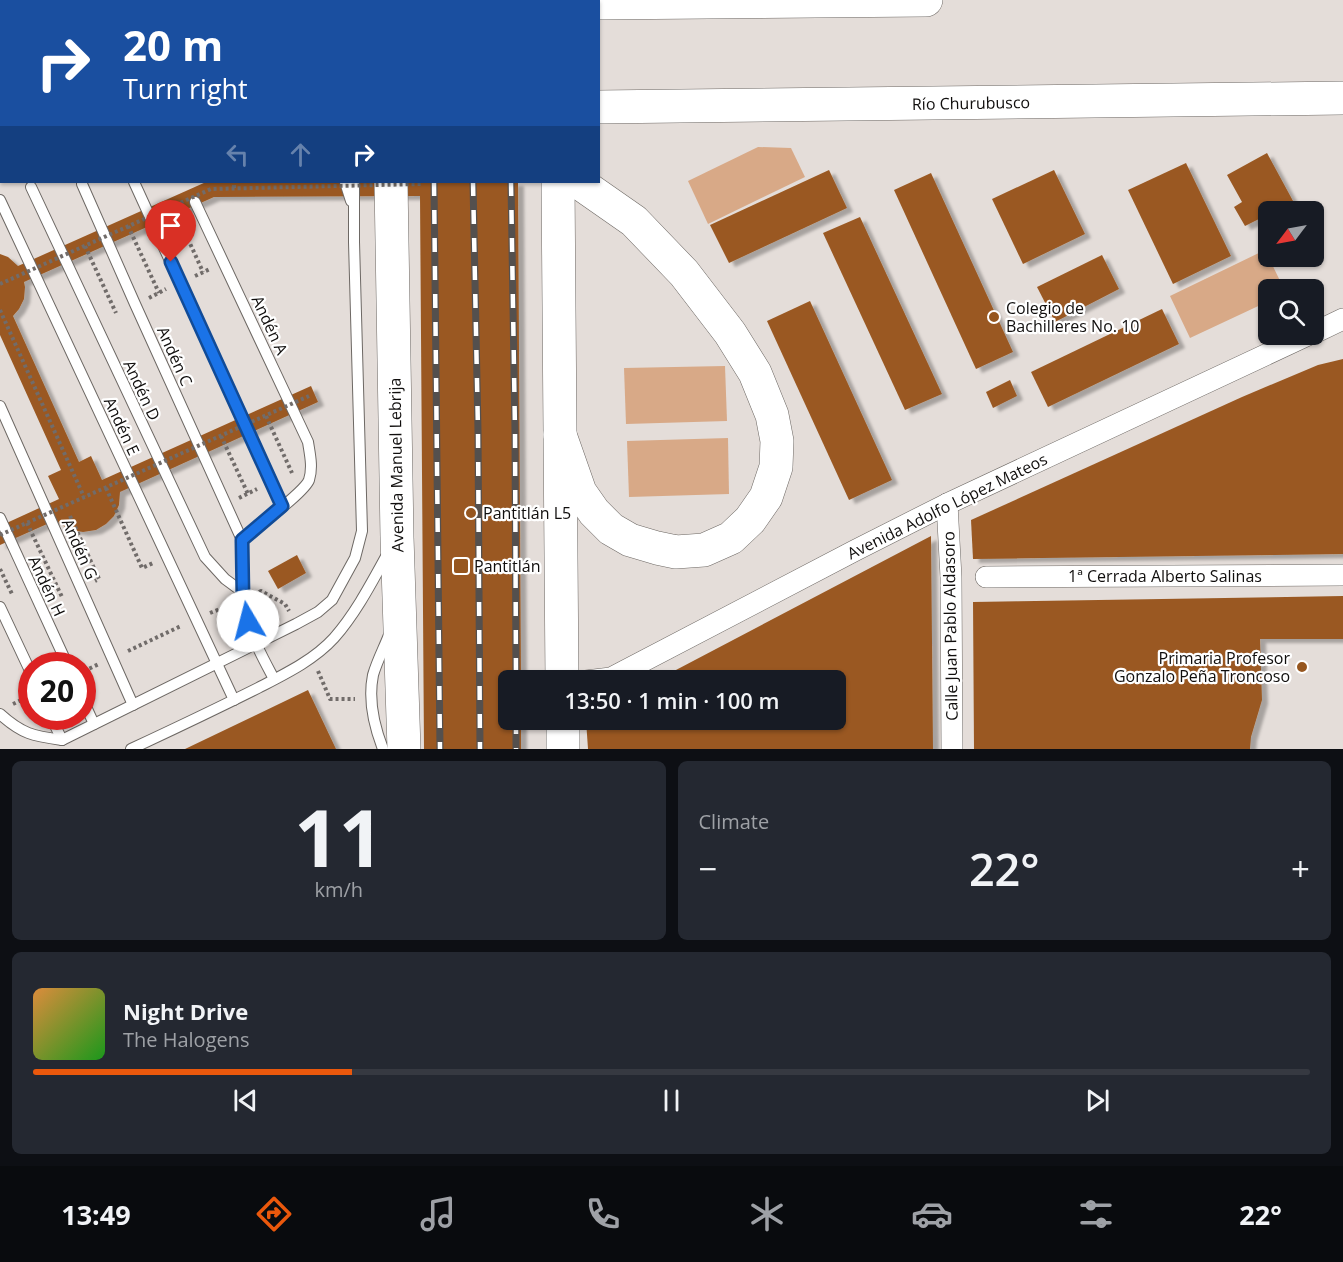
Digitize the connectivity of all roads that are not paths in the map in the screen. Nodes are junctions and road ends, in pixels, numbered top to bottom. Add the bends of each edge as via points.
1 (926, 0) edge
2 (600, 3) edge
3 (1343, 98) edge
4 (600, 107) edge
5 (134, 183) edge
6 (345, 183) edge
7 (354, 183) edge
8 (406, 183) edge
9 (570, 183) edge
10 (82, 184) dead end
11 (31, 187) dead end
12 (0, 200) edge
13 (195, 202) dead end
14 (354, 210) junction
15 (1327, 329) edge
16 (0, 406) edge
17 (560, 435) junction
18 (947, 504) junction
19 (282, 506) junction
20 (0, 518) edge
21 (397, 537) junction
22 (242, 540) junction
23 (1343, 575) edge
24 (986, 577) dead end
25 (243, 593) junction
26 (0, 607) edge
27 (399, 610) junction
28 (256, 644) junction
29 (21, 652) edge
30 (62, 652) edge
31 (217, 664) junction
32 (573, 670) edge
33 (626, 670) edge
34 (274, 680) junction
35 (234, 700) junction
36 (133, 705) junction
37 (0, 714) edge
38 (96, 723) edge
39 (57, 730) edge
40 (82, 730) edge
41 (563, 730) edge
42 (62, 740) junction
43 (131, 749) edge
44 (383, 749) edge
45 (404, 749) edge
46 (562, 749) edge
47 (952, 749) edge

1 - 2 main road
3 - 4 main road, Río Churubusco
5 - 19 lane
6 - 14 lane
7 - 14 lane
8 - 21 main road, Avenida Manuel Lebrija
9 - 17 main road via 559,200
9 - 17 main road via 633,221 684,273 730,333 755,373 772,415 776,466 766,497 750,520 730,538 704,550 676,552 630,540 594,512 580,492
10 - 22 lane, Andén C
11 - 25 lane, Andén D via 205,557
12 - 31 lane, Andén E
13 - 19 lane, Andén A via 308,442 312,463 308,481
14 - 28 lane via 362,531 355,558 332,600 318,612
15 - 18 street, Avenida Adolfo López Mateos
16 - 36 lane, Andén G
17 - 32 main road
18 - 33 street, Avenida Adolfo López Mateos
18 - 47 street, Calle Juan Pablo Aldasoro
19 - 22 lane
20 - 30 lane, Andén H
21 - 27 main road, Avenida Manuel Lebrija
21 - 34 lane via 334,638
22 - 25 lane
23 - 24 street, 1ª Cerrada Alberto Salinas
25 - 28 lane
26 - 29 lane
27 - 44 lane via 373,675 371,698
27 - 45 main road, Avenida Manuel Lebrija
28 - 31 lane
28 - 34 lane
31 - 35 lane, Andén E
31 - 36 lane
34 - 35 lane
35 - 43 lane
36 - 38 lane
37 - 42 lane via 33,736
39 - 42 lane
40 - 42 lane
41 - 46 main road

